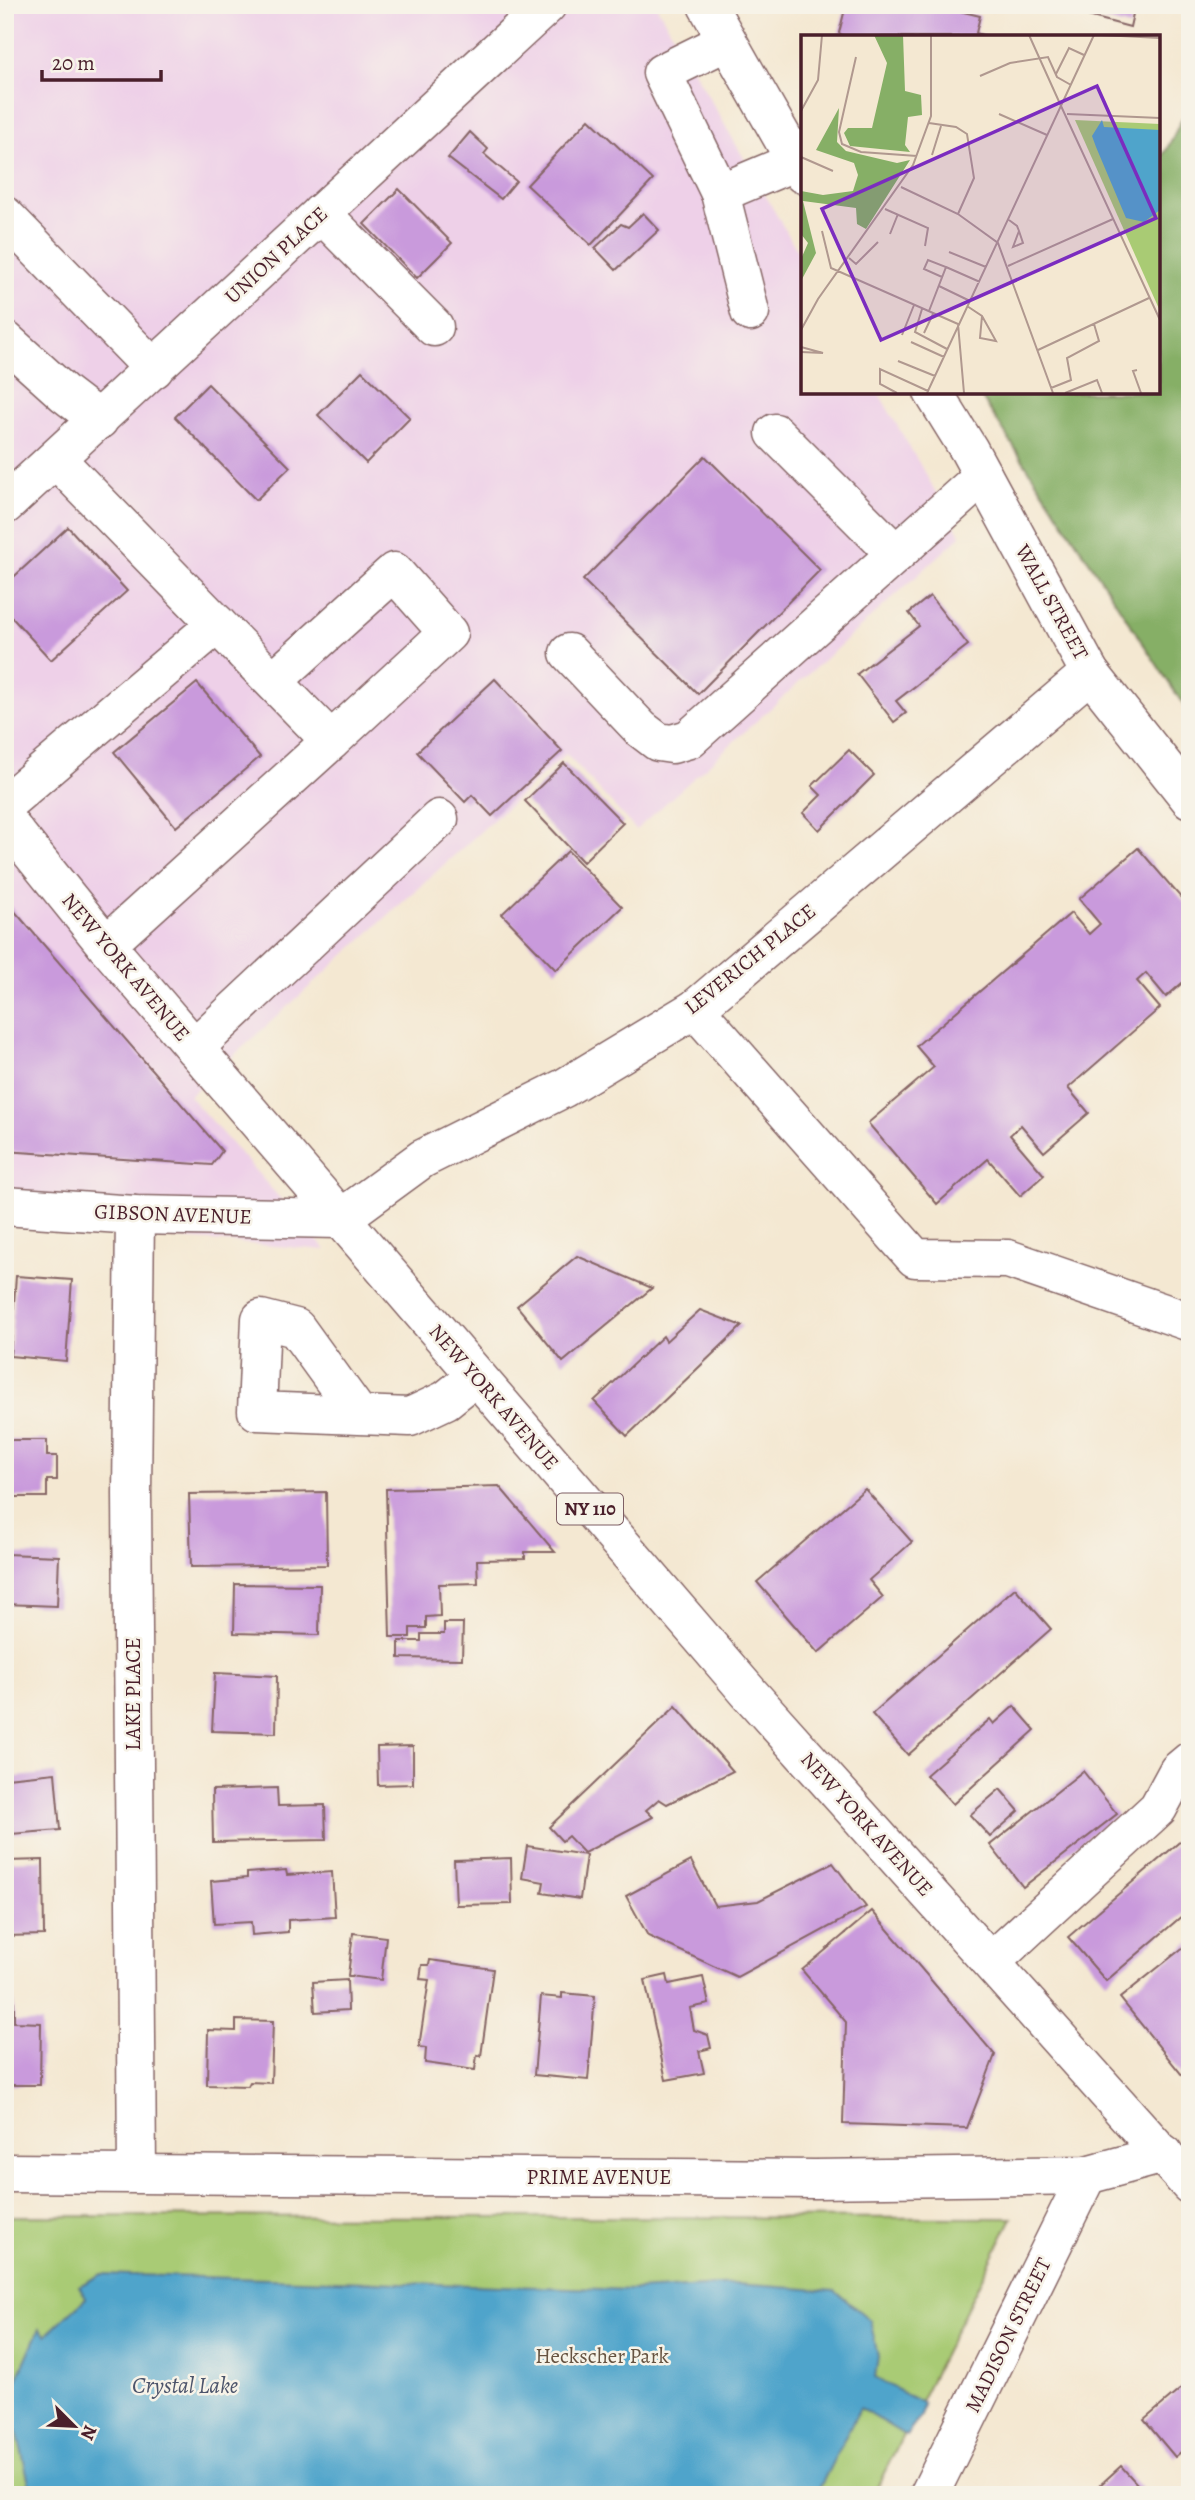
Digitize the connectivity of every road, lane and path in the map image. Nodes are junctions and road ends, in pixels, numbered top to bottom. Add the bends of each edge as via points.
1 (547, 5) edge
2 (707, 5) edge
3 (727, 41) junction
4 (799, 168) edge
5 (720, 193) junction
6 (321, 213) junction
7 (5, 216) edge
8 (750, 312) dead end
9 (434, 327) dead end
10 (5, 340) edge
11 (154, 369) junction
12 (934, 394) edge
13 (99, 420) junction
14 (775, 433) dead end
15 (57, 460) junction
16 (983, 477) junction
17 (12, 486) edge
18 (896, 554) junction
19 (217, 624) junction
20 (569, 653) dead end
21 (1090, 673) junction
22 (272, 681) junction
23 (331, 741) junction
24 (1190, 799) edge
25 (5, 804) edge
26 (439, 819) dead end
27 (5, 820) edge
28 (106, 945) junction
29 (695, 1009) junction
30 (194, 1048) junction
31 (5, 1206) edge
32 (135, 1215) junction
33 (340, 1219) junction
34 (1190, 1322) edge
35 (476, 1376) junction
36 (359, 1415) dead end
37 (1190, 1761) edge
38 (991, 1962) junction
39 (1177, 2154) edge
40 (5, 2172) edge
41 (137, 2173) junction
42 (1087, 2175) junction
43 (1190, 2185) edge
44 (929, 2495) edge

1 - 6 street, UNION PLACE
2 - 3 street
3 - 4 street
3 - 5 street via 662,73
4 - 5 street
5 - 8 street
6 - 9 street
6 - 11 street, UNION PLACE
7 - 11 street
10 - 13 street
11 - 13 street, UNION PLACE
12 - 16 street, WALL STREET
13 - 15 street, UNION PLACE
14 - 18 street
15 - 17 street, UNION PLACE
15 - 19 street
16 - 18 street
16 - 21 street, WALL STREET
18 - 20 street via 689,739 658,742
19 - 22 street
19 - 25 street
21 - 24 street, WALL STREET
21 - 29 street, LEVERICH PLACE
22 - 23 street
22 - 23 street via 394,572 449,633
23 - 28 street
26 - 30 street
27 - 28 street, NEW YORK AVENUE / NY 110
28 - 30 street, NEW YORK AVENUE / NY 110
29 - 33 street, LEVERICH PLACE via 564,1088 422,1158
29 - 34 street via 915,1258 1008,1259
30 - 33 street, NEW YORK AVENUE / NY 110
31 - 32 street, GIBSON AVENUE
32 - 33 street, GIBSON AVENUE
32 - 41 street, LAKE PLACE via 132,1494
33 - 35 street, NEW YORK AVENUE / NY 110
35 - 36 street via 446,1400 410,1417
35 - 38 street, NEW YORK AVENUE / NY 110 via 750,1694
37 - 38 street via 1178,1771 1158,1808
38 - 39 street, NEW YORK AVENUE / NY 110
39 - 42 street, PRIME AVENUE
39 - 43 street, NEW YORK AVENUE / NY 110
40 - 41 street, PRIME AVENUE
41 - 42 street, PRIME AVENUE via 815,2179
42 - 44 street, MADISON STREET

